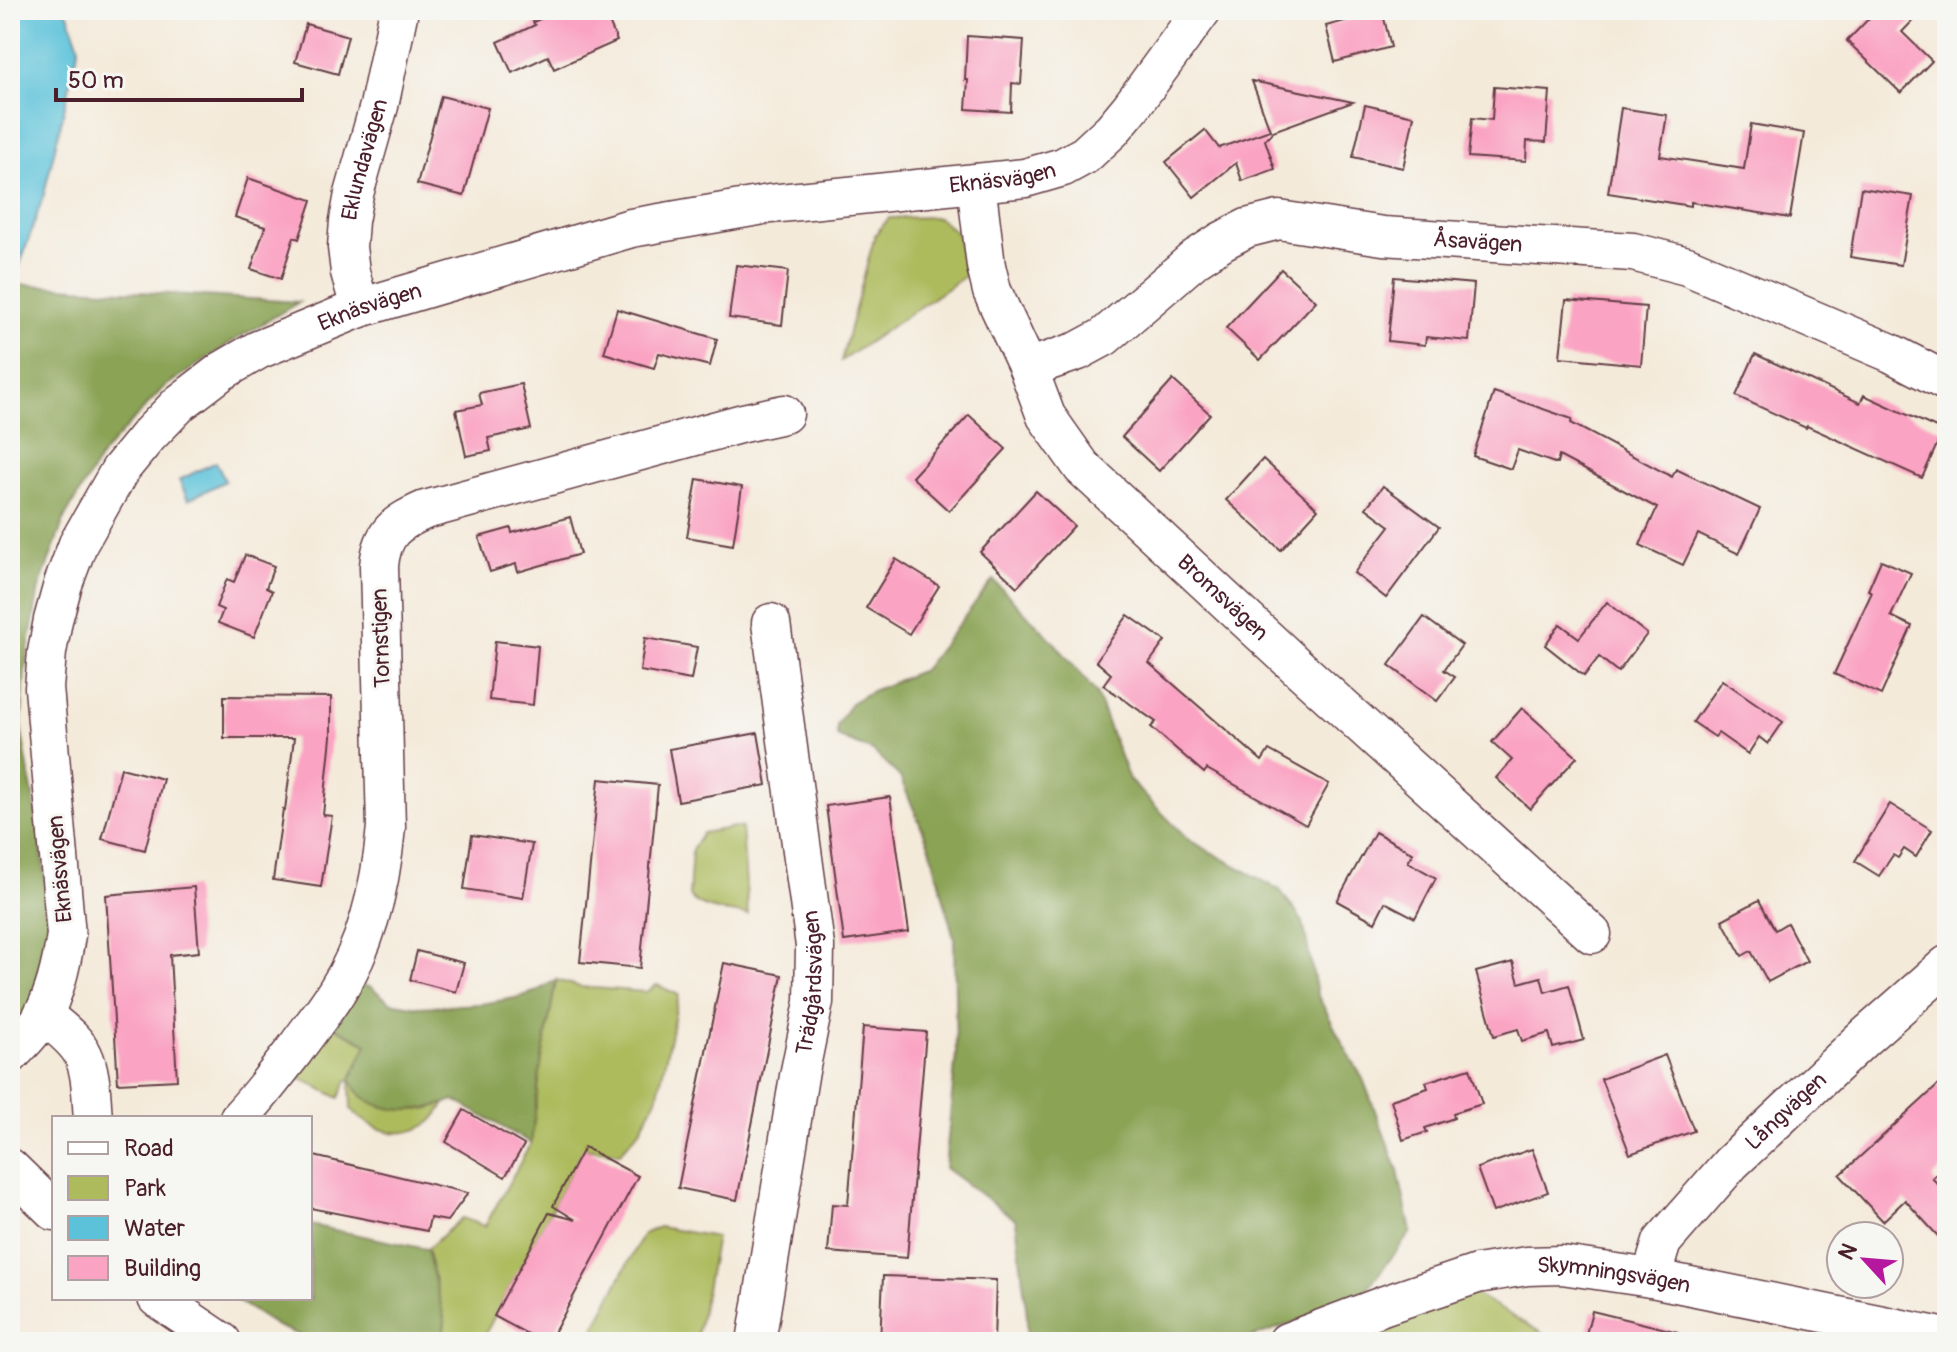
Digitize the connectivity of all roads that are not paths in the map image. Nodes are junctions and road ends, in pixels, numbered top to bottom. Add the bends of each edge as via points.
1 (1202, 10) edge
2 (408, 12) edge
3 (976, 183) junction
4 (360, 308) junction
5 (1028, 368) junction
6 (1947, 382) edge
7 (784, 414) dead end
8 (771, 623) dead end
9 (1592, 934) dead end
10 (1947, 965) edge
11 (43, 1014) junction
12 (10, 1055) edge
13 (93, 1116) edge
14 (241, 1116) edge
15 (10, 1168) edge
16 (52, 1209) edge
17 (1651, 1278) junction
18 (160, 1300) edge
19 (1947, 1338) edge
20 (222, 1342) edge
21 (756, 1342) edge
22 (1287, 1342) edge

1 - 3 street, Eknäsvägen via 1131,107 1085,155 1025,178
2 - 4 street, Eklundavägen via 349,221 350,272
3 - 4 street, Eknäsvägen via 770,204 631,228
3 - 5 street, Bromsvägen via 992,291
4 - 11 street, Eknäsvägen via 258,350 180,403 120,470 78,544 53,620 44,688 66,935 62,964
5 - 6 street, Åsavägen via 1104,337 1196,258 1247,228 1279,220 1383,236 1633,252 1687,266
5 - 9 street, Bromsvägen via 1046,416 1082,467
7 - 14 street, Tornstigen via 425,510 388,532 379,566 386,827 376,896 338,990
8 - 21 street, Trädgårdsvägen via 815,960 814,1002
10 - 17 street, Långvägen via 1731,1163 1662,1242
11 - 12 street, Eknäsvägen
11 - 13 street via 83,1054
15 - 16 street
17 - 19 street, Skymningsvägen
17 - 22 street, Skymningsvägen via 1562,1265 1477,1274
18 - 20 street

